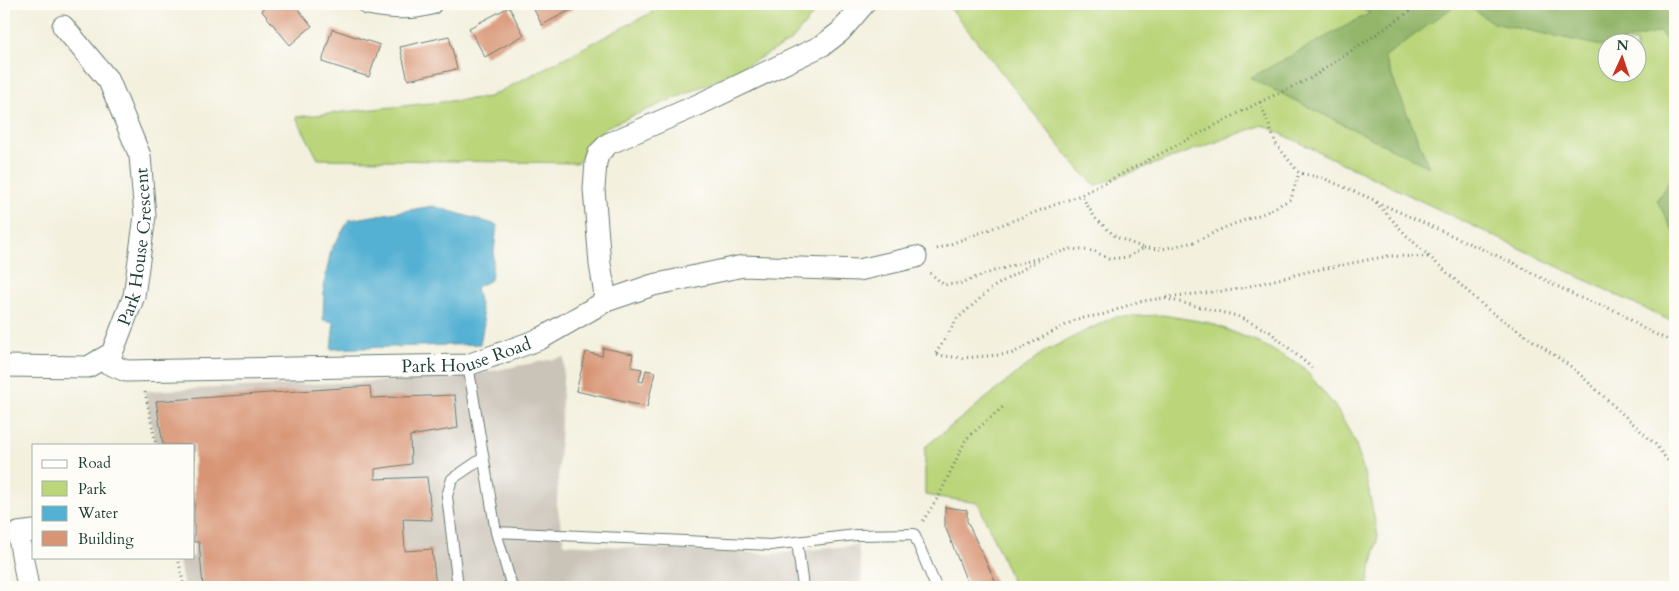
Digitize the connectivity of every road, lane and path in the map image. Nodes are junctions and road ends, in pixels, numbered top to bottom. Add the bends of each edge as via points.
1 (368, 4) edge
2 (431, 4) edge
3 (864, 4) edge
4 (1421, 4) edge
5 (63, 26) dead end
6 (1260, 102) junction
7 (1299, 173) junction
8 (1081, 195) junction
9 (1374, 200) junction
10 (1144, 248) junction
11 (916, 257) junction
12 (1043, 257) junction
13 (1431, 258) junction
14 (1163, 298) junction
15 (606, 301) junction
16 (1675, 343) edge
17 (100, 360) junction
18 (468, 365) junction
19 (4, 366) edge
20 (1312, 368) dead end
21 (126, 371) junction
22 (1003, 407) dead end
23 (156, 444) edge
24 (483, 458) junction
25 (1675, 470) edge
26 (32, 531) edge
27 (496, 532) junction
28 (914, 534) junction
29 (797, 542) junction
30 (178, 558) edge
31 (28, 587) edge
32 (184, 587) edge
33 (458, 587) edge
34 (512, 587) edge
35 (803, 587) edge
36 (936, 587) edge

1 - 2 street via 419,8
3 - 15 street via 840,32 823,45 608,144 599,153 594,189
4 - 6 path via 1311,78
5 - 17 street, Park House Crescent via 109,81 140,156 145,216 134,296 112,353
6 - 7 path via 1276,144
6 - 8 path
7 - 9 path via 1323,178
7 - 10 path via 1291,199 1267,212 1194,242 1162,249
8 - 10 path via 1094,218 1116,237
8 - 11 path
9 - 13 path
9 - 16 path via 1511,262 1578,297 1619,312 1644,329
10 - 12 path via 1128,256 1109,259 1094,251 1070,249
11 - 12 path via 944,285 961,283
11 - 15 street, Park House Road via 859,270 743,266 653,285
12 - 14 path via 992,288 957,319 934,355 963,358 1011,354 1076,319
13 - 14 path via 1388,256 1234,290
13 - 25 path via 1487,309 1574,368 1655,444
14 - 20 path via 1237,316 1270,332
15 - 18 street, Park House Road via 540,339
17 - 19 street via 88,367
17 - 21 street, Park House Road
18 - 21 street, Park House Road
18 - 24 lane
21 - 23 path via 145,391
22 - 28 path via 966,439 940,494
24 - 27 lane
24 - 33 lane via 452,479 447,496
26 - 31 street via 18,533
27 - 29 lane via 770,545
27 - 34 lane
28 - 29 lane
28 - 36 lane
29 - 35 lane
30 - 32 path

